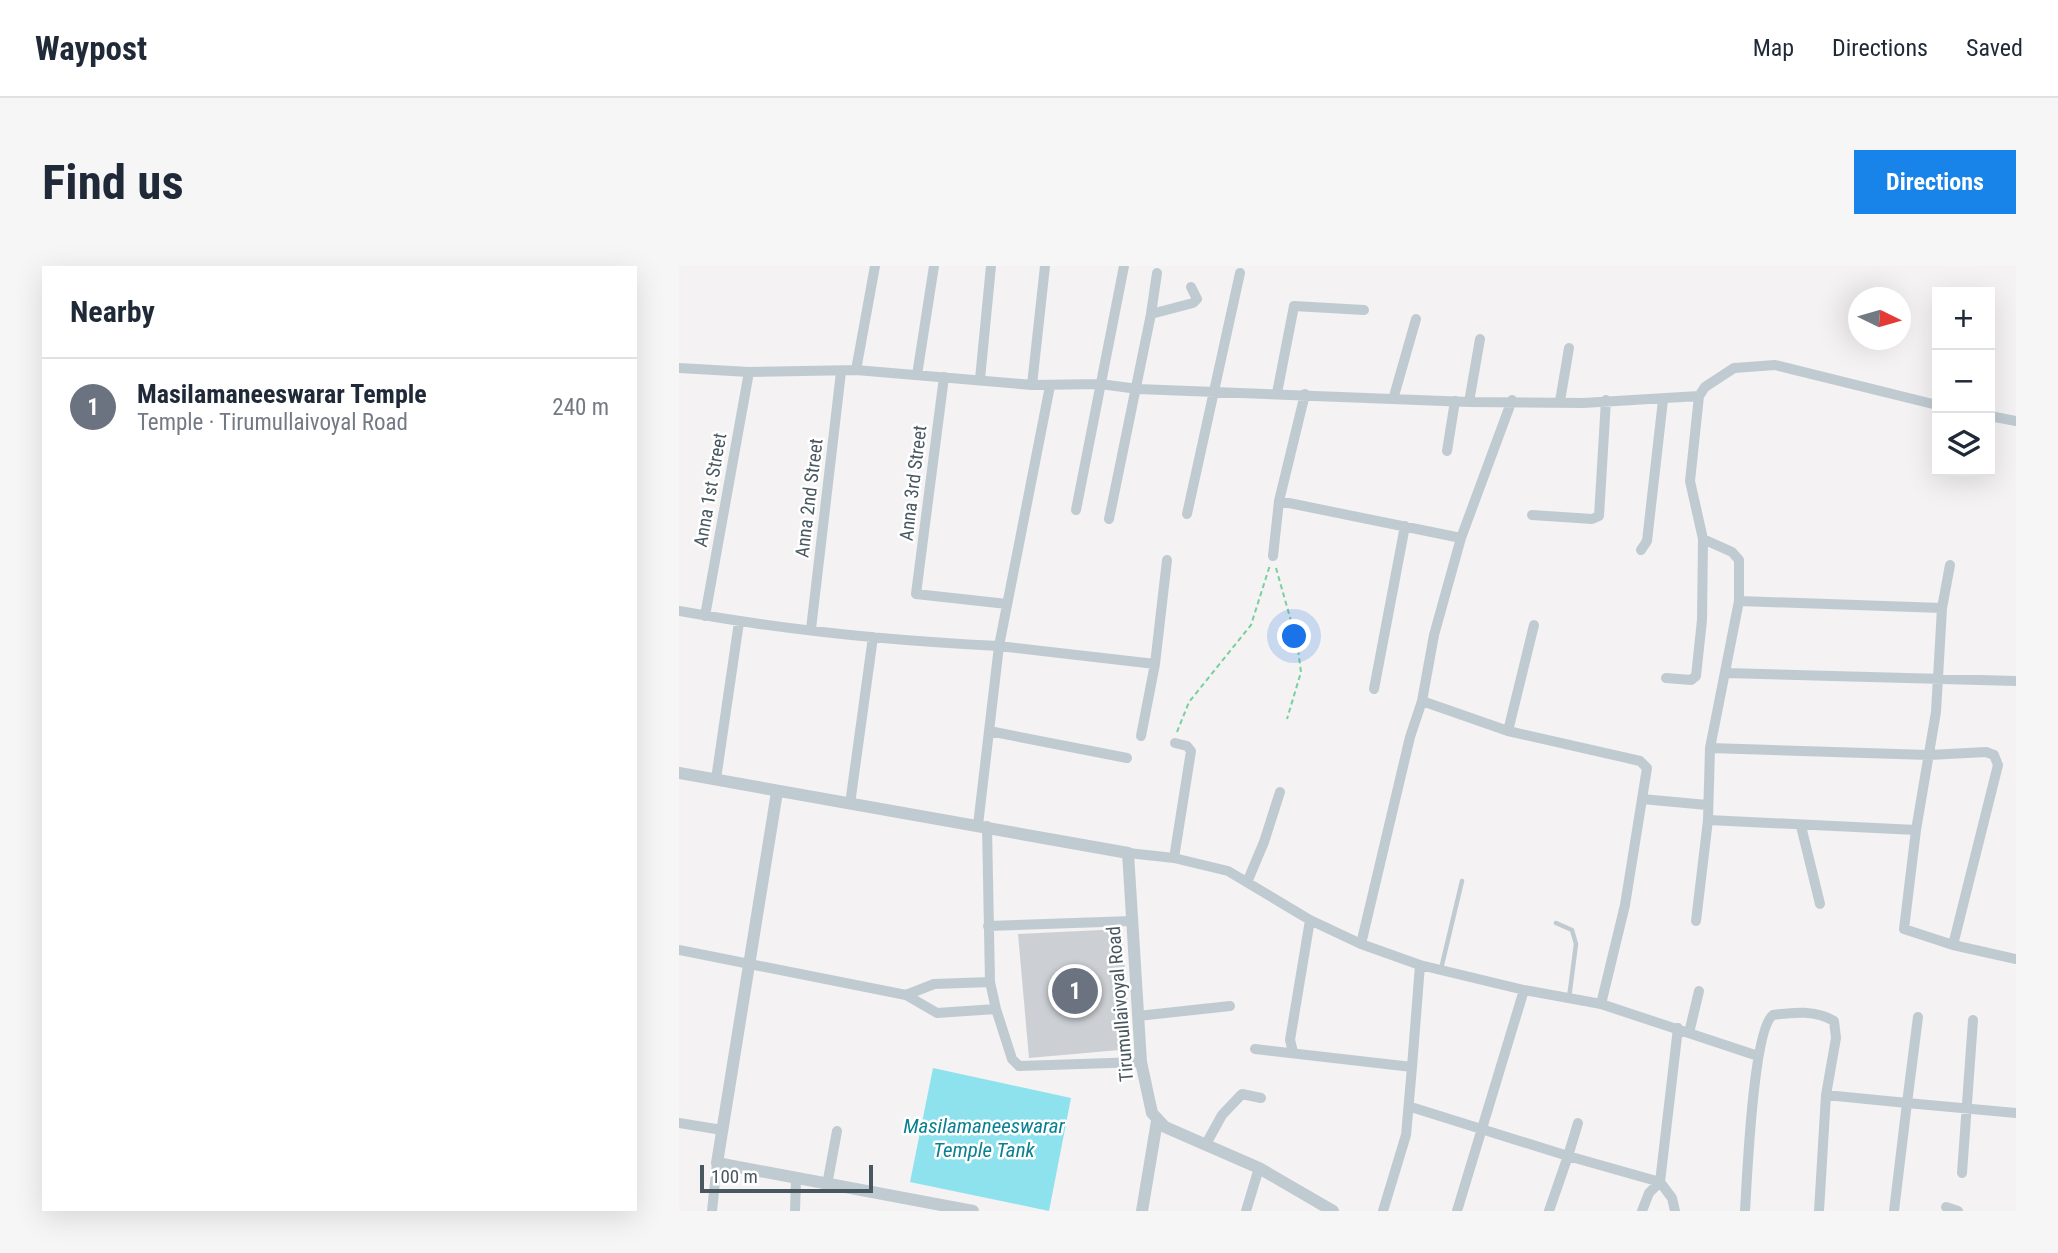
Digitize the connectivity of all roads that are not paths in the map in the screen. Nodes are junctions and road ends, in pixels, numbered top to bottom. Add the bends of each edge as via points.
1 (875, 266) edge
2 (934, 266) edge
3 (991, 266) edge
4 (1045, 266) edge
5 (1124, 266) edge
6 (1240, 272) dead end
7 (1157, 273) dead end
8 (1191, 287) dead end
9 (1364, 310) dead end
10 (1151, 314) junction
11 (1416, 320) dead end
12 (1480, 339) dead end
13 (1569, 348) dead end
14 (679, 368) edge
15 (856, 370) junction
16 (749, 372) junction
17 (841, 372) junction
18 (917, 375) junction
19 (944, 377) junction
20 (980, 379) junction
21 (1100, 384) junction
22 (1032, 385) junction
23 (1049, 386) junction
24 (1138, 389) junction
25 (1214, 392) junction
26 (1277, 393) junction
27 (1305, 394) junction
28 (1394, 396) junction
29 (1699, 396) junction
30 (1512, 400) junction
31 (1606, 400) junction
32 (1663, 400) junction
33 (1455, 401) junction
34 (1560, 401) junction
35 (1469, 402) junction
36 (1932, 404) edge
37 (1995, 417) edge
38 (2016, 421) edge
39 (1447, 451) dead end
40 (1279, 501) junction
41 (1076, 510) dead end
42 (1187, 514) dead end
43 (1532, 515) dead end
44 (1109, 520) dead end
45 (1405, 526) junction
46 (1461, 538) junction
47 (1703, 539) junction
48 (1641, 550) dead end
49 (1273, 556) road end
50 (1167, 560) dead end
51 (1950, 565) dead end
52 (1738, 601) junction
53 (1006, 604) junction
54 (1942, 608) junction
55 (679, 611) edge
56 (705, 616) junction
57 (739, 622) junction
58 (1534, 625) dead end
59 (811, 629) junction
60 (873, 637) junction
61 (999, 646) junction
62 (1155, 664) junction
63 (1726, 673) junction
64 (1666, 678) dead end
65 (1938, 679) junction
66 (2016, 681) edge
67 (1374, 689) dead end
68 (1422, 701) junction
69 (1508, 731) junction
70 (989, 732) junction
71 (1141, 736) dead end
72 (1175, 743) road end
73 (1710, 748) junction
74 (1929, 755) junction
75 (1127, 758) dead end
76 (679, 773) edge
77 (716, 779) junction
78 (777, 792) junction
79 (1280, 792) dead end
80 (1642, 799) junction
81 (849, 804) junction
82 (1707, 805) junction
83 (1708, 820) junction
84 (982, 826) junction
85 (1801, 826) junction
86 (1916, 830) junction
87 (1128, 853) junction
88 (1174, 858) junction
89 (1248, 880) junction
90 (1462, 881) dead end
91 (1819, 904) dead end
92 (1310, 920) junction
93 (1132, 921) junction
94 (1696, 921) dead end
95 (1556, 923) dead end
96 (988, 926) junction
97 (1361, 944) junction
98 (1953, 944) junction
99 (679, 950) edge
100 (2016, 959) edge
101 (751, 965) junction
102 (1420, 965) junction
103 (1441, 970) junction
104 (990, 982) junction
105 (1524, 990) junction
106 (1699, 992) dead end
107 (906, 995) junction
108 (1569, 999) junction
109 (1601, 1004) junction
110 (1230, 1006) dead end
111 (996, 1009) junction
112 (1138, 1016) junction
113 (1918, 1017) dead end
114 (1973, 1020) dead end
115 (1678, 1028) junction
116 (1689, 1033) junction
117 (1255, 1049) dead end
118 (1293, 1052) junction
119 (1758, 1056) junction
120 (1141, 1062) junction
121 (1412, 1067) junction
122 (1826, 1095) junction
123 (1261, 1098) dead end
124 (1907, 1103) junction
125 (1411, 1107) junction
126 (1968, 1109) junction
127 (2016, 1113) edge
128 (1157, 1121) junction
129 (679, 1123) edge
130 (1578, 1124) dead end
131 (1484, 1129) junction
132 (722, 1130) junction
133 (837, 1131) dead end
134 (1206, 1144) junction
135 (1569, 1156) junction
136 (717, 1163) junction
137 (1259, 1168) junction
138 (1962, 1173) dead end
139 (796, 1180) junction
140 (1660, 1182) junction
141 (827, 1185) junction
142 (901, 1204) edge
143 (1945, 1207) dead end
144 (712, 1211) edge
145 (795, 1211) edge
146 (970, 1211) edge
147 (1142, 1211) edge
148 (1246, 1211) edge
149 (1333, 1211) edge
150 (1383, 1211) edge
151 (1457, 1211) edge
152 (1549, 1211) edge
153 (1642, 1211) edge
154 (1675, 1211) edge
155 (1745, 1211) edge
156 (1819, 1211) edge
157 (1894, 1211) edge
158 (1958, 1211) edge

1 - 15 street
2 - 18 street
3 - 20 street
4 - 22 street
5 - 21 street
6 - 25 street
7 - 10 street
8 - 10 street via 1197,299 1193,303
9 - 26 street via 1294,306
10 - 24 street
11 - 28 street
12 - 35 street
13 - 34 street
14 - 16 street
15 - 17 street
15 - 18 street
16 - 17 street
16 - 56 street, Anna 1st Street
17 - 59 street, Anna 2nd Street
18 - 19 street
19 - 20 street
19 - 53 street, Anna 3rd Street via 916,594
20 - 22 street
21 - 23 street
21 - 24 street
21 - 41 street
22 - 23 street
23 - 53 street
24 - 25 street
24 - 44 street
25 - 26 street
25 - 42 street
26 - 27 street
27 - 28 street
27 - 40 street
28 - 33 street
29 - 32 street
29 - 36 street via 1734,368 1775,365
29 - 47 street via 1690,481
30 - 34 street
30 - 35 street
30 - 46 street
31 - 32 street
31 - 34 street
31 - 43 street via 1599,516
32 - 48 street via 1647,541
33 - 35 street
33 - 39 street
37 - 38 street
40 - 45 street
40 - 49 street
45 - 46 street
45 - 67 street
46 - 68 street via 1434,635
47 - 52 street via 1739,560
47 - 64 street via 1703,620 1696,676 1691,680
50 - 62 street
51 - 54 street
52 - 54 street
52 - 63 street
53 - 61 street
54 - 65 street
55 - 56 street
56 - 57 street
57 - 59 street
57 - 77 street
58 - 69 street
59 - 60 street
60 - 61 street
60 - 81 street
61 - 62 street
61 - 70 street
62 - 71 street
63 - 65 street
63 - 73 street
65 - 66 street
65 - 74 street
68 - 69 street
68 - 97 street
69 - 80 street via 1640,761 1647,773
70 - 75 street
70 - 84 street
72 - 88 street via 1191,751
73 - 74 street
73 - 82 street
74 - 86 street
74 - 98 street via 1986,752 1994,755 1998,765
76 - 77 street
77 - 78 street
78 - 81 street
78 - 101 street
79 - 89 street
80 - 82 street
80 - 109 street via 1625,905
81 - 84 street
82 - 83 street
83 - 85 street
83 - 94 street
84 - 87 street
84 - 96 street
85 - 86 street
85 - 91 street
86 - 98 street via 1904,929
87 - 88 street
87 - 93 street, Tirumullaivoyal Road
88 - 89 street
89 - 92 street
90 - 103 lane
92 - 97 street
92 - 118 street via 1290,1040
93 - 96 street
93 - 112 street, Tirumullaivoyal Road
95 - 108 lane via 1572,930 1576,944
96 - 104 street
97 - 102 street
98 - 100 street
99 - 101 street
101 - 107 street
101 - 132 street
102 - 103 street
102 - 121 street
103 - 105 street
104 - 107 street via 934,984
104 - 111 street
105 - 108 street
105 - 131 street
106 - 116 street
107 - 111 street via 937,1013
108 - 109 street
109 - 115 street
110 - 112 street
111 - 120 street via 1012,1059 1019,1066
112 - 120 street, Tirumullaivoyal Road
113 - 124 street
114 - 126 street
115 - 116 street
115 - 140 street
116 - 119 street
117 - 118 street
118 - 121 street
119 - 122 street via 1764,1027 1773,1015 1822,1014 1834,1021 1836,1038
119 - 155 street
120 - 128 street, Tirumullaivoyal Road
121 - 125 street
122 - 124 street
122 - 156 street
123 - 134 street via 1242,1094 1232,1102
124 - 126 street
124 - 157 street
125 - 131 street
125 - 150 street
126 - 127 street
126 - 138 street
128 - 134 street
128 - 147 street
129 - 132 street
130 - 135 street
131 - 135 street
131 - 151 street
132 - 136 street
133 - 141 street
134 - 137 street
135 - 140 street
135 - 152 street
136 - 139 street
136 - 144 street
137 - 148 street
137 - 149 street
139 - 141 street
139 - 145 street
140 - 153 street via 1649,1193
140 - 154 street
141 - 142 street
142 - 146 street
143 - 158 street

